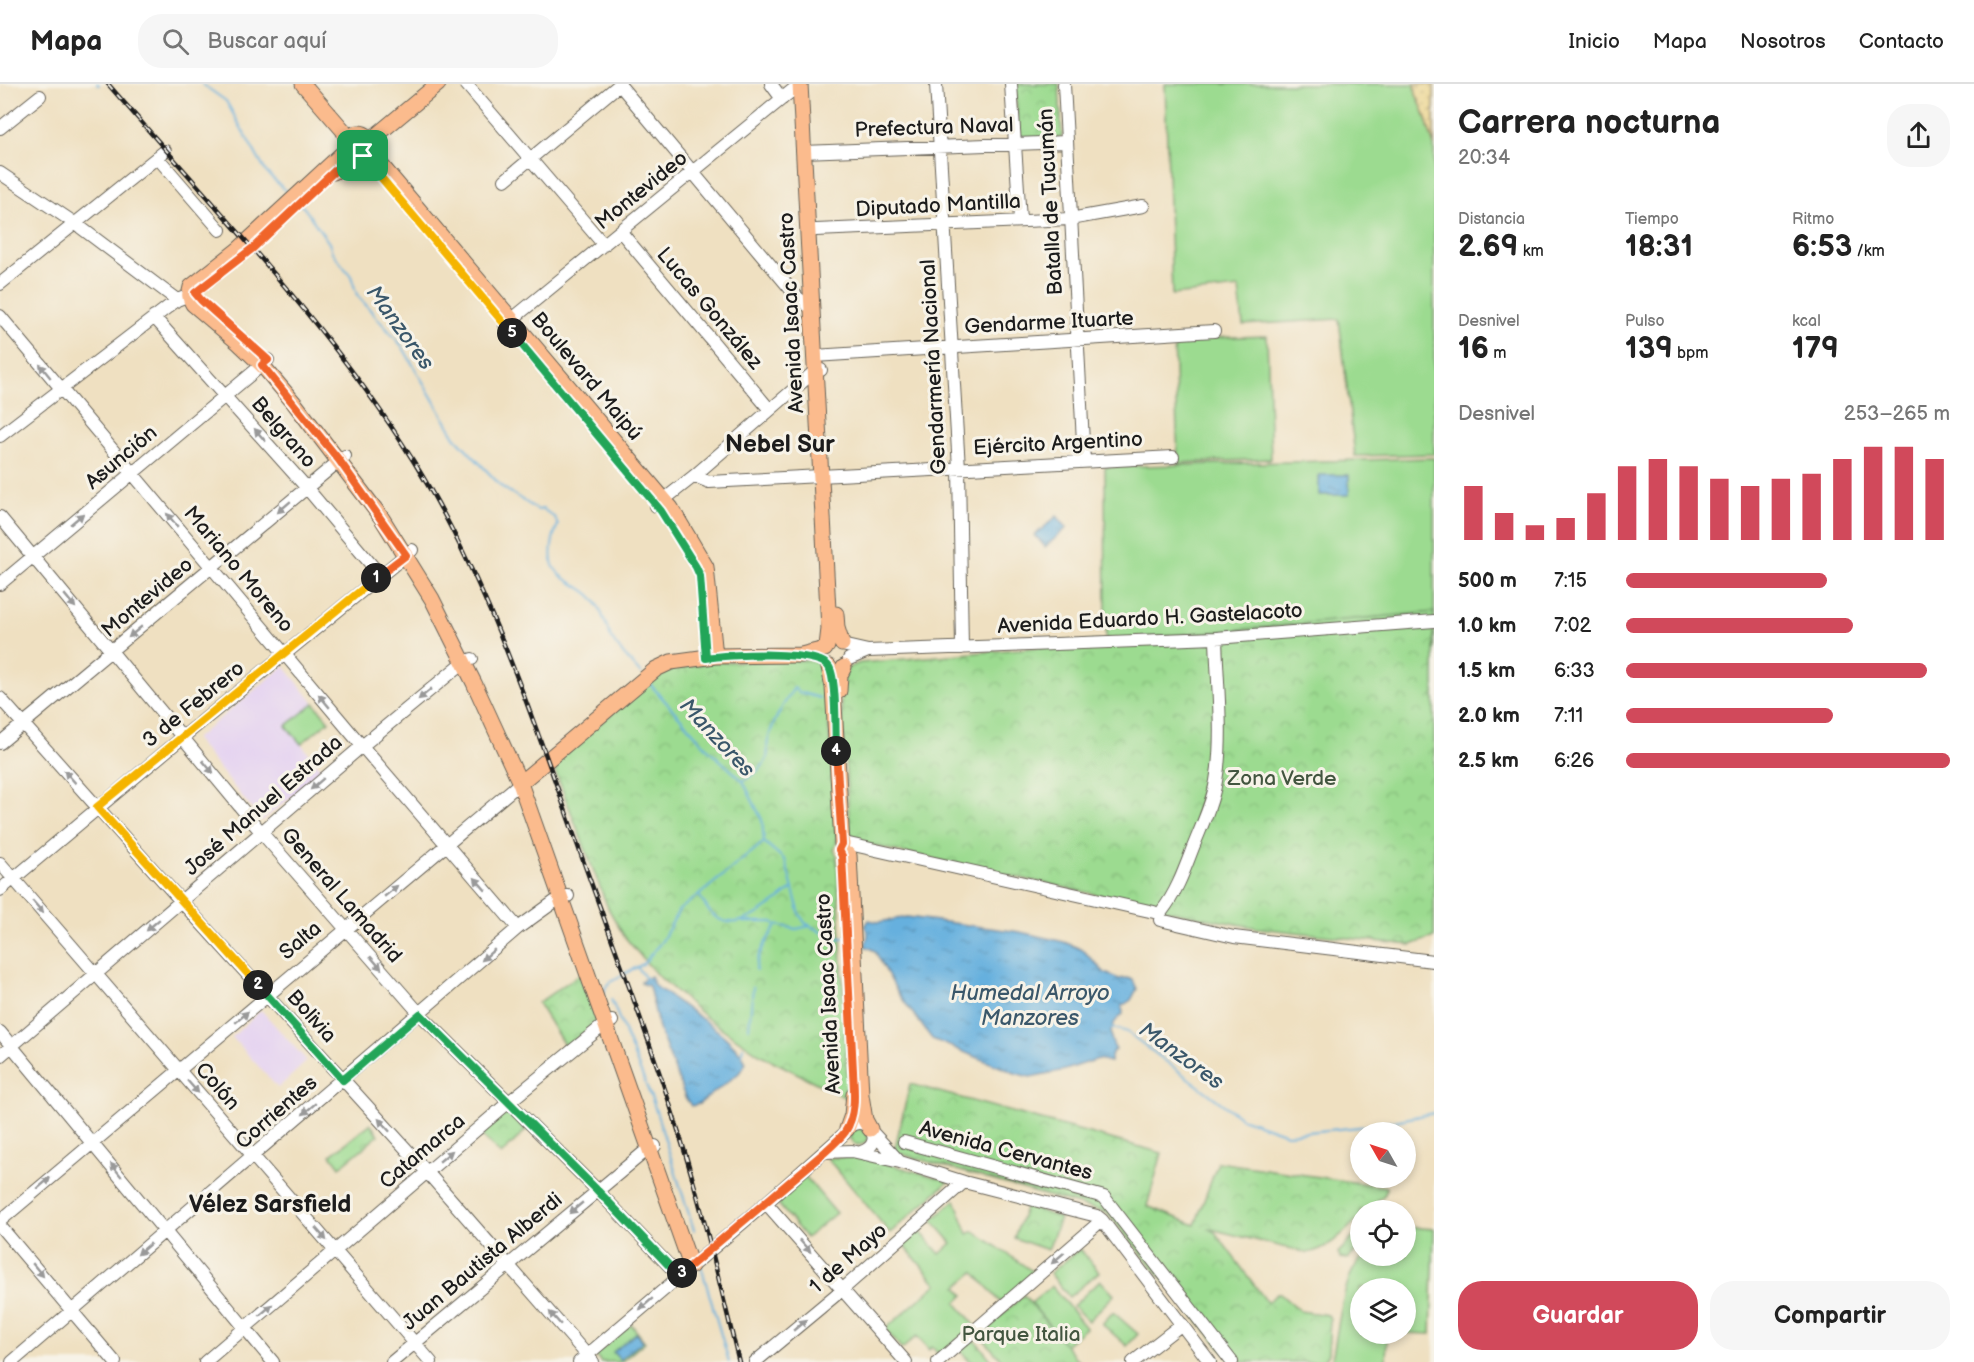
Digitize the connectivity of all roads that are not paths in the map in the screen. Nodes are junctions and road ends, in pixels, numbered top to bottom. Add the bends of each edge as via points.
1 (303, 84) edge
2 (315, 84) edge
3 (428, 84) edge
4 (438, 84) edge
5 (466, 84) edge
6 (619, 84) edge
7 (771, 84) edge
8 (800, 84) edge
9 (809, 84) edge
10 (936, 84) edge
11 (1011, 84) edge
12 (1064, 84) edge
13 (40, 96) dead end
14 (782, 99) junction
15 (0, 128) edge
16 (1067, 142) junction
17 (1016, 144) junction
18 (360, 145) junction
19 (940, 147) junction
20 (808, 152) junction
21 (530, 159) junction
22 (694, 172) junction
23 (0, 173) edge
24 (505, 180) dead end
25 (1143, 207) dead end
26 (1070, 219) junction
27 (1020, 220) junction
28 (76, 224) junction
29 (944, 224) junction
30 (220, 230) dead end
31 (812, 231) junction
32 (621, 232) junction
33 (604, 245) junction
34 (0, 284) edge
35 (187, 296) junction
36 (812, 309) junction
37 (0, 316) edge
38 (154, 317) junction
39 (509, 322) junction
40 (1214, 331) dead end
41 (1077, 340) junction
42 (952, 347) junction
43 (265, 363) junction
44 (818, 363) junction
45 (60, 389) junction
46 (225, 395) junction
47 (770, 410) junction
48 (0, 436) edge
49 (1173, 457) dead end
50 (342, 458) junction
51 (1084, 461) junction
52 (959, 468) junction
53 (132, 473) junction
54 (694, 476) junction
55 (824, 476) junction
56 (306, 487) junction
57 (660, 503) junction
58 (0, 517) edge
59 (409, 553) junction
60 (33, 556) junction
61 (212, 568) junction
62 (380, 575) junction
63 (0, 584) edge
64 (1434, 621) edge
65 (1216, 638) junction
66 (962, 648) junction
67 (111, 652) junction
68 (285, 654) junction
69 (836, 655) junction
70 (711, 657) junction
71 (468, 660) junction
72 (656, 669) joint
73 (0, 698) edge
74 (23, 724) junction
75 (183, 737) junction
76 (0, 743) edge
77 (362, 746) junction
78 (524, 780) junction
79 (97, 807) junction
80 (261, 832) junction
81 (446, 844) junction
82 (847, 850) junction
83 (0, 863) edge
84 (14, 879) junction
85 (0, 890) edge
86 (565, 896) junction
87 (181, 901) junction
88 (1159, 915) junction
89 (346, 928) junction
90 (518, 928) junction
91 (1434, 952) edge
92 (1434, 962) edge
93 (96, 974) junction
94 (852, 978) junction
95 (267, 995) junction
96 (420, 1014) junction
97 (609, 1022) junction
98 (0, 1032) edge
99 (12, 1046) junction
100 (0, 1056) edge
101 (179, 1071) junction
102 (343, 1080) junction
103 (509, 1102) junction
104 (846, 1131) junction
105 (872, 1131) junction
106 (92, 1142) junction
107 (904, 1142) dead end
108 (651, 1147) junction
109 (825, 1152) junction
110 (856, 1152) junction
111 (254, 1157) junction
112 (900, 1162) junction
113 (427, 1172) junction
114 (964, 1182) junction
115 (597, 1190) junction
116 (766, 1203) junction
117 (1102, 1220) junction
118 (0, 1221) edge
119 (0, 1226) edge
120 (166, 1231) junction
121 (335, 1251) junction
122 (508, 1265) junction
123 (689, 1268) junction
124 (843, 1289) junction
125 (72, 1311) junction
126 (1182, 1324) junction
127 (245, 1328) junction
128 (415, 1343) junction
129 (587, 1360) edge
130 (12, 1362) edge
131 (115, 1362) edge
132 (205, 1362) edge
133 (273, 1362) edge
134 (392, 1362) edge
135 (431, 1362) edge
136 (755, 1362) edge
137 (906, 1362) edge
138 (938, 1362) edge
139 (1133, 1362) edge
140 (1210, 1362) edge
141 (1232, 1362) edge

1 - 18 main road, Boulevard Maipú
2 - 18 main road, Boulevard Maipú via 349,125
3 - 18 main road
4 - 18 main road
5 - 21 street
6 - 21 street
6 - 22 street
7 - 14 street
8 - 14 street, Montevideo
8 - 20 main road, Avenida Isaac Castro
9 - 20 main road, Avenida Isaac Castro
10 - 19 street, Gendarmería Nacional
11 - 17 street
12 - 16 street, Batalla de Tucumán
13 - 15 street
14 - 22 street, Montevideo
16 - 17 street, Prefectura Naval
16 - 26 street, Batalla de Tucumán
17 - 19 street, Prefectura Naval
17 - 27 street
18 - 35 main road via 343,153 253,248
18 - 39 main road, Boulevard Maipú via 376,159
19 - 20 street, Prefectura Naval
19 - 29 street, Gendarmería Nacional
20 - 31 main road, Avenida Isaac Castro
21 - 24 street
21 - 33 street
22 - 32 street, Montevideo
22 - 36 street via 798,298
23 - 28 street
25 - 26 street, Diputado Mantilla
26 - 27 street, Diputado Mantilla
26 - 41 street, Batalla de Tucumán
27 - 29 street, Diputado Mantilla
28 - 30 street via 161,154
28 - 34 street
28 - 35 street
29 - 31 street, Diputado Mantilla
29 - 42 street, Gendarmería Nacional
31 - 36 main road, Avenida Isaac Castro
31 - 44 main road, Avenida Isaac Castro
32 - 33 street, Montevideo
32 - 47 street, Lucas González
33 - 39 street, Montevideo
35 - 38 street
35 - 43 main road via 201,300
36 - 44 main road, Avenida Isaac Castro
45 -> 37 street, Mariano Moreno
38 - 45 street
38 - 46 street, Belgrano
39 - 57 main road, Boulevard Maipú
40 - 41 street, Gendarme Ituarte
41 - 42 street, Gendarme Ituarte
41 - 51 street, Batalla de Tucumán
42 - 44 street, Gendarme Ituarte
42 - 52 street, Gendarmería Nacional
43 - 46 street, Asunción
43 - 50 main road via 303,400
44 - 47 street
44 - 55 main road, Avenida Isaac Castro
45 - 48 street
45 - 53 street, Mariano Moreno
46 - 53 street, Asunción
56 -> 46 street, Belgrano
47 - 54 street
49 - 51 street, Ejército Argentino
50 - 56 street, Montevideo
50 - 59 main road
51 - 52 street, Ejército Argentino
52 - 55 street, Ejército Argentino
52 - 66 street, Gendarmería Nacional
60 -> 53 street, Asunción
61 -> 53 street, Mariano Moreno
54 - 55 street, Ejército Argentino via 709,482
54 - 57 street
55 - 69 main road, Avenida Isaac Castro
55 - 69 main road, Avenida Isaac Castro via 829,629
56 -> 61 street, Montevideo
56 - 62 street, Belgrano
57 - 70 main road, Boulevard Maipú via 700,576
58 - 60 street, General Lamadrid
59 - 62 street, 3 de Febrero
59 - 71 main road via 440,598
60 - 63 street, Asunción
60 -> 67 street, General Lamadrid
61 -> 67 street, Montevideo
61 - 68 street, Mariano Moreno
62 - 68 street, 3 de Febrero
64 - 65 street, Avenida Eduardo H. Gastelacoto
65 - 66 street, Avenida Eduardo H. Gastelacoto
65 - 88 street via 1216,783 1183,874
66 - 69 street, Avenida Eduardo H. Gastelacoto
67 - 74 street, Montevideo
67 - 75 street, General Lamadrid
68 - 75 street, 3 de Febrero
77 -> 68 street, Mariano Moreno
69 - 70 main road, Avenida Eduardo H. Gastelacoto
69 - 82 main road, Avenida Isaac Castro
70 - 72 main road, Avenida Eduardo H. Gastelacoto via 671,662
71 -> 77 street, José Manuel Estrada
71 - 78 main road
72 - 78 main road, Salta
73 - 74 street, Bolivia
74 - 76 street, Montevideo
79 -> 74 street, Bolivia
75 - 79 street, 3 de Febrero
75 -> 80 street, General Lamadrid
77 -> 80 street, José Manuel Estrada
77 - 81 street, Mariano Moreno
78 - 81 street, Salta
78 - 86 main road
79 - 84 street, 3 de Febrero
79 - 87 street, Bolivia
80 - 87 street, José Manuel Estrada
80 - 89 street, General Lamadrid
89 -> 81 street, Salta
90 -> 81 street, Mariano Moreno
82 - 88 street
82 - 94 main road, Avenida Isaac Castro
83 - 84 street, Colón
84 - 85 street, 3 de Febrero
84 -> 93 street, Colón
86 - 90 street, Corrientes
86 - 97 main road
87 -> 93 street, José Manuel Estrada
87 - 95 street, Bolivia
88 - 91 street via 1239,930
88 - 92 street via 1234,937
89 - 95 street, Salta
89 -> 96 street, General Lamadrid
90 -> 96 street, Corrientes
91 - 92 street
93 - 99 street, José Manuel Estrada
93 - 101 street, Colón
94 - 104 main road, Avenida Isaac Castro via 854,1102
94 - 105 main road, Avenida Isaac Castro via 862,1105
101 -> 95 street, Salta
95 - 102 street, Bolivia
96 - 102 street, Corrientes
96 - 103 street, General Lamadrid
97 - 103 street, Catamarca
97 - 108 main road
98 - 99 street
99 - 100 street, José Manuel Estrada
99 - 106 street
101 - 106 street, Salta
101 -> 111 street, Colón
102 -> 111 street, Corrientes
113 -> 102 street, Bolivia
113 -> 103 street, Catamarca
103 - 115 street, General Lamadrid
104 - 105 street via 858,1123
104 - 109 street
104 - 110 street via 844,1142
105 - 110 street via 870,1148
105 - 112 street
118 -> 106 street, Salta
120 -> 106 street
107 - 141 street, Avenida Cervantes via 1104,1197
108 - 115 street, Juan Bautista Alberdi
108 - 123 main road
109 - 110 street
109 - 116 street
110 - 112 street
111 - 120 street, Corrientes
111 -> 121 street, Colón
112 - 114 street
113 - 121 street, Catamarca
113 - 122 street, Bolivia
114 - 117 street
114 - 124 street, 1 de Mayo
115 -> 122 street, Juan Bautista Alberdi
115 - 123 street, General Lamadrid
116 - 123 street
116 -> 124 street
117 - 126 street
117 -> 138 street
119 -> 125 street
120 -> 125 street, Corrientes
120 - 127 street
127 -> 121 street, Catamarca
121 - 128 street, Colón
122 - 128 street, Juan Bautista Alberdi
129 -> 122 street, Bolivia
123 -> 129 street
136 -> 124 street, 1 de Mayo
124 - 137 street
125 - 130 street, Corrientes
125 - 131 street
126 - 139 street
126 - 140 street
127 - 132 street, Catamarca
127 - 133 street
128 - 134 street, Juan Bautista Alberdi
128 - 135 street, Colón

